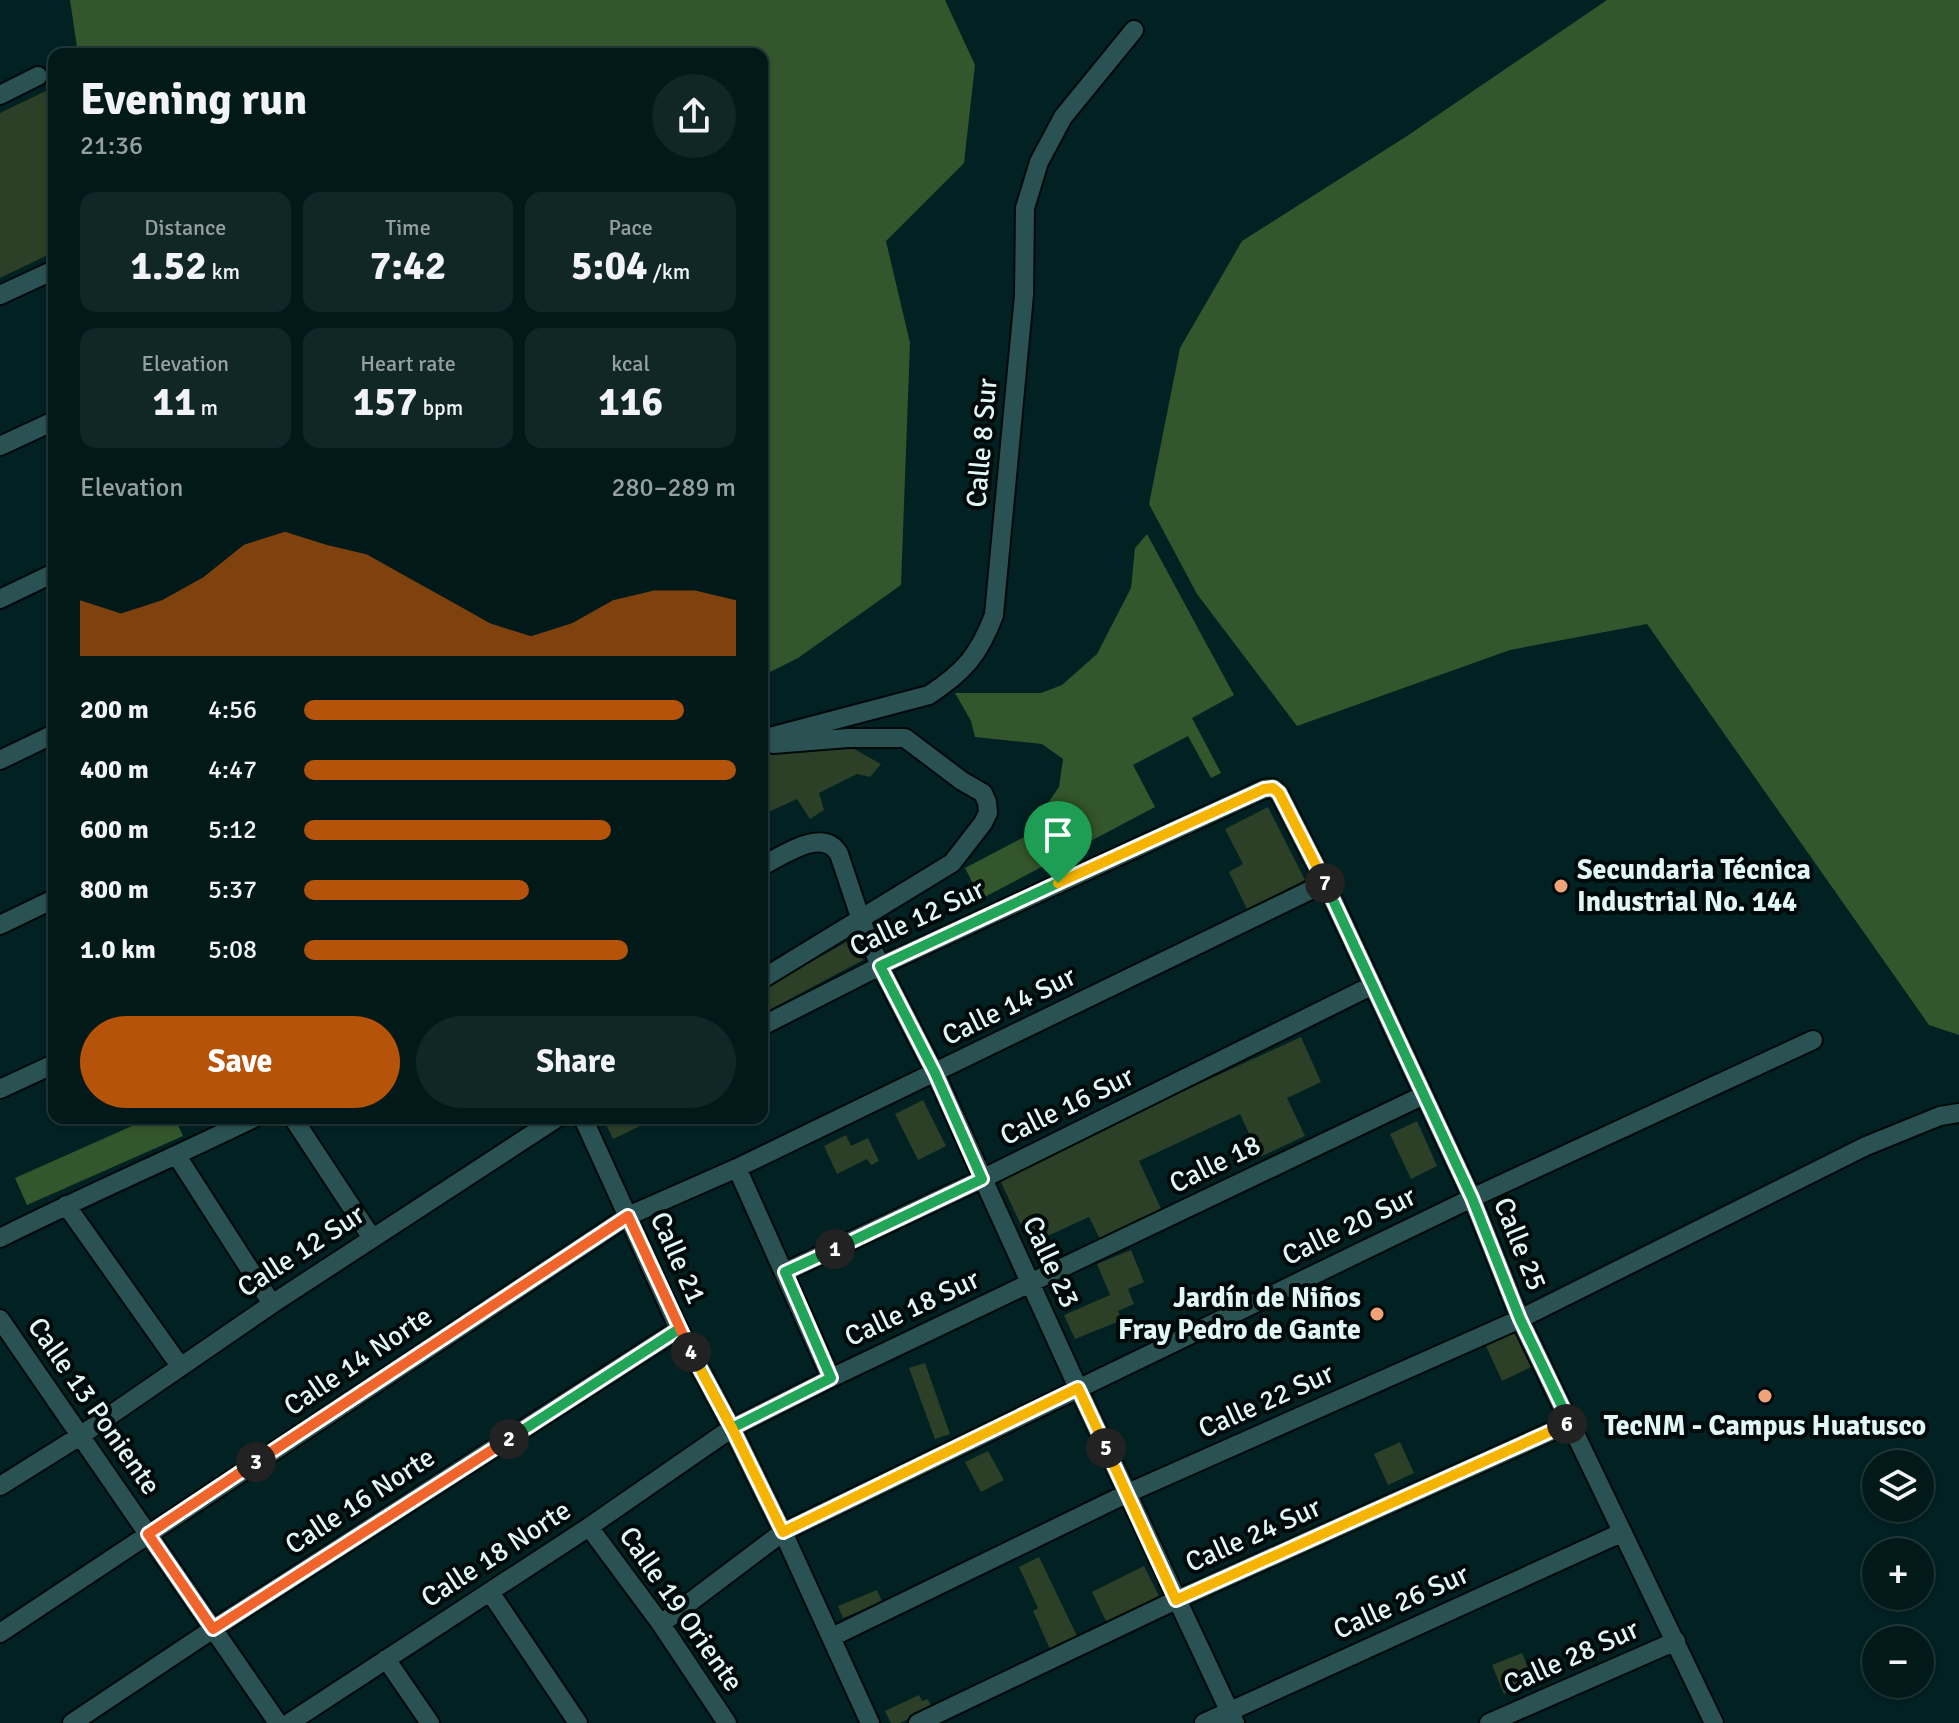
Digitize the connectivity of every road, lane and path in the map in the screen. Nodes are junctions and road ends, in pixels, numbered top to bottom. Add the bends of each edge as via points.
1 (1134, 30) dead end
2 (38, 76) dead end
3 (0, 95) edge
4 (48, 273) edge
5 (0, 295) edge
6 (48, 424) edge
7 (0, 446) edge
8 (48, 576) edge
9 (0, 599) edge
10 (48, 737) edge
11 (768, 738) edge
12 (768, 742) edge
13 (0, 760) edge
14 (1273, 788) joint
15 (768, 863) edge
16 (1325, 883) junction
17 (48, 902) edge
18 (861, 920) junction
19 (0, 925) edge
20 (880, 966) junction
21 (768, 975) edge
22 (1373, 985) junction
23 (768, 1023) edge
24 (1813, 1040) dead end
25 (48, 1067) edge
26 (935, 1073) junction
27 (0, 1089) edge
28 (1424, 1095) junction
29 (1950, 1114) edge
30 (242, 1124) edge
31 (297, 1124) edge
32 (548, 1124) edge
33 (586, 1124) edge
34 (177, 1156) junction
35 (737, 1168) junction
36 (982, 1179) junction
37 (1472, 1198) junction
38 (66, 1205) junction
39 (628, 1216) junction
40 (0, 1238) edge
41 (372, 1238) junction
42 (785, 1272) junction
43 (1031, 1283) junction
44 (272, 1304) junction
45 (1520, 1319) junction
46 (679, 1329) junction
47 (3, 1330) edge
48 (180, 1366) junction
49 (831, 1378) junction
50 (1078, 1388) junction
51 (1570, 1423) junction
52 (732, 1428) junction
53 (80, 1436) junction
54 (0, 1486) edge
55 (1128, 1493) junction
56 (589, 1527) junction
57 (783, 1532) junction
58 (1621, 1533) junction
59 (148, 1534) junction
60 (490, 1592) junction
61 (1176, 1600) junction
62 (661, 1624) junction
63 (213, 1629) junction
64 (0, 1633) edge
65 (832, 1637) junction
66 (1676, 1641) junction
67 (386, 1659) junction
68 (1232, 1717) edge
69 (72, 1723) edge
70 (278, 1723) edge
71 (289, 1723) edge
72 (430, 1723) edge
73 (578, 1723) edge
74 (727, 1723) edge
75 (870, 1723) edge
76 (918, 1723) edge
77 (1204, 1723) edge
78 (1489, 1723) edge
79 (1714, 1723) edge

1 - 11 street, Calle 8 Sur via 1063,117 1039,162 1025,208 1024,295 994,615 986,637 974,657 929,695
2 - 3 street
4 - 5 street
6 - 7 street
8 - 9 street
10 - 13 street
12 - 18 street, Calle 8 Sur via 905,738 983,793 988,813 952,863
14 - 16 street, Calle 25
14 - 20 street, Calle 12 Sur
15 - 18 street, Calle 23 via 808,843 835,847
16 - 22 street, Calle 25
16 - 26 street, Calle 14 Sur
17 - 19 street
18 - 20 street, Calle 23
18 - 21 street, Calle 8 Sur
20 - 23 street, Calle 12 Sur
20 - 26 street, Calle 23
22 - 28 street, Calle 25
22 - 36 street, Calle 16 Sur
24 - 37 street, Calle 20 Sur
25 - 27 street
26 - 35 street, Calle 14 Sur
26 - 36 street, Calle 23
28 - 37 street, Calle 25
28 - 43 street, Calle 18
29 - 45 street, Calle 22 Sur via 1866,1146
30 - 34 street
31 - 41 street
32 - 41 street, Calle 12 Sur
33 - 39 street, Calle 21
34 - 38 street
34 - 44 street
35 - 39 street, Calle 14 Sur
35 - 42 street
36 - 42 street, Calle 16 Sur
36 - 43 street, Calle 23
37 - 45 street, Calle 25
37 - 50 street, Calle 20 Sur
38 - 40 street
38 - 48 street
39 - 46 street, Calle 21
39 - 59 street, Calle 14 Norte
41 - 44 street, Calle 12 Sur
42 - 49 street
43 - 49 street, Calle 18 Sur
43 - 50 street, Calle 23
44 - 48 street, Calle 12 Sur
45 - 51 street, Calle 25
45 - 55 street, Calle 22 Sur
46 - 52 street, Calle 21
46 - 63 street, Calle 16 Norte
47 - 53 street, Calle 13 Poniente
48 - 53 street, Calle 12 Sur
49 - 52 street, Calle 18 Sur
50 - 55 street, Calle 23
50 - 57 street, Calle 20 Sur
51 - 58 street, Calle 25
51 - 61 street, Calle 24 Sur
52 - 56 street, Calle 18 Norte
52 - 57 street, Calle 21
53 - 54 street, Calle 12 Sur
53 - 59 street, Calle 13 Poniente
55 - 61 street, Calle 23
55 - 65 street, Calle 22 Sur
56 - 60 street, Calle 18 Norte
56 - 62 street, Calle 19 Oriente
57 - 62 street, Calle 20 Sur
57 - 65 street, Calle 21
58 - 66 street, Calle 25
58 - 68 street, Calle 26 Sur
59 - 63 street, Calle 13 Poniente
59 - 64 street, Calle 14 Norte
60 - 67 street, Calle 18 Norte
60 - 73 street
61 - 68 street, Calle 23
61 - 76 street, Calle 24 Sur
62 - 74 street, Calle 19 Oriente
63 - 69 street, Calle 16 Norte
63 - 70 street, Calle 13 Poniente
65 - 75 street, Calle 21
66 - 78 street, Calle 28 Sur
66 - 79 street, Calle 25
67 - 71 street, Calle 18 Norte
67 - 72 street
68 - 77 street, Calle 26 Sur

